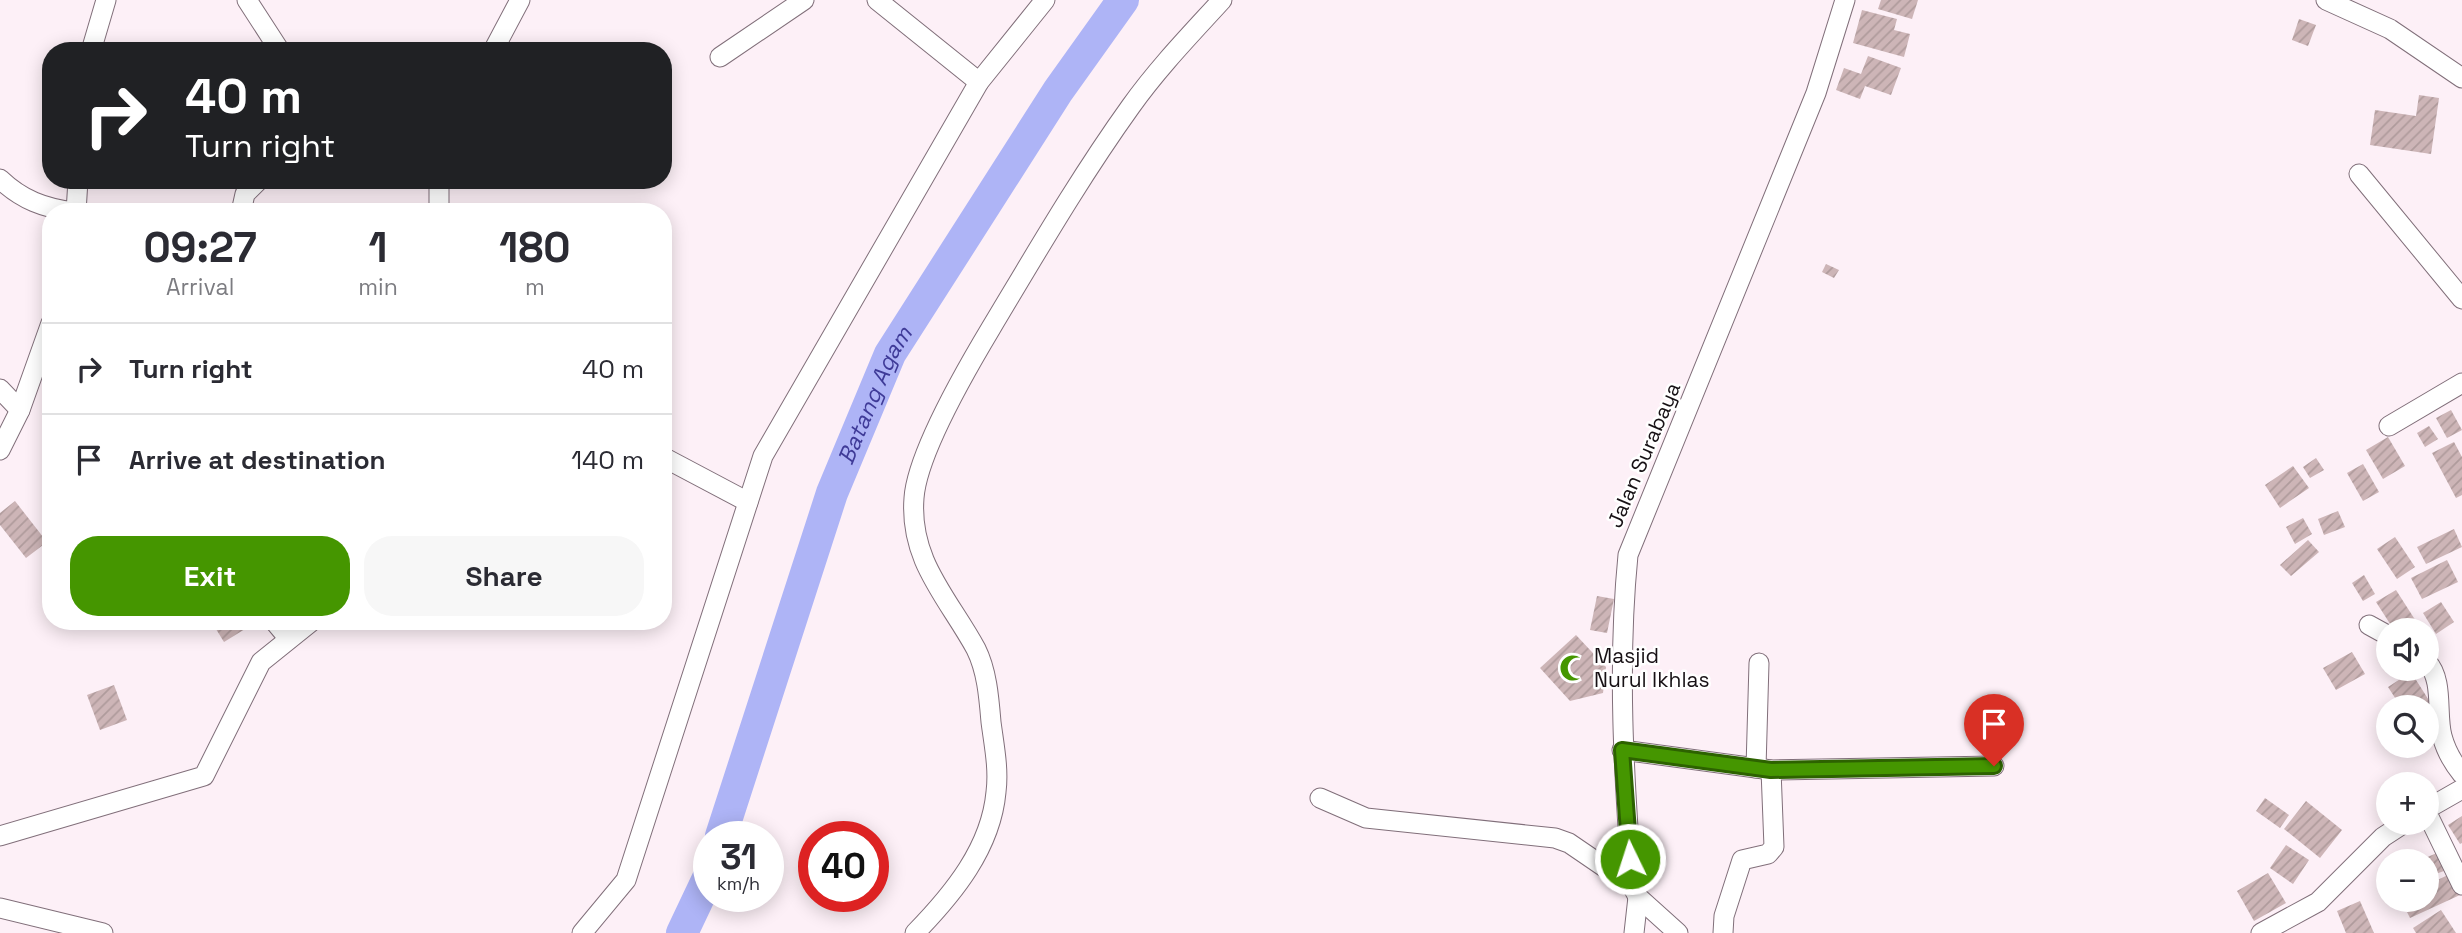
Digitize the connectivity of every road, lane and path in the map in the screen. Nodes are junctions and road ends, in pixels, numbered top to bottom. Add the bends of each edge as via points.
1 (106, 0) edge
2 (247, 0) edge
3 (520, 0) edge
4 (804, 0) edge
5 (877, 0) edge
6 (1045, 0) edge
7 (1222, 0) edge
8 (1845, 0) edge
9 (2326, 0) edge
10 (93, 42) edge
11 (274, 42) edge
12 (498, 42) edge
13 (720, 57) dead end
14 (2462, 78) edge
15 (979, 82) junction
16 (2359, 174) dead end
17 (0, 179) edge
18 (42, 206) edge
19 (2462, 299) edge
20 (42, 348) edge
21 (2462, 383) edge
22 (0, 389) edge
23 (20, 410) junction
24 (2389, 426) dead end
25 (0, 450) edge
26 (672, 462) edge
27 (748, 502) junction
28 (2369, 625) dead end
29 (2376, 629) edge
30 (282, 630) edge
31 (300, 630) edge
32 (289, 639) junction
33 (1759, 663) dead end
34 (2435, 681) edge
35 (1622, 750) junction
36 (1994, 766) dead end
37 (1764, 769) junction
38 (2462, 774) edge
39 (2462, 789) edge
40 (1320, 798) dead end
41 (2439, 803) edge
42 (2386, 835) edge
43 (2438, 835) edge
44 (0, 836) edge
45 (2462, 885) edge
46 (1635, 892) junction
47 (0, 908) edge
48 (73, 930) edge
49 (103, 933) edge
50 (582, 933) edge
51 (915, 933) edge
52 (1634, 933) edge
53 (1678, 933) edge
54 (1723, 933) edge
55 (2261, 933) edge

1 - 10 street
2 - 11 street
3 - 12 street
4 - 13 street
5 - 15 street
6 - 15 street
7 - 51 street via 1133,104 1077,184 962,377 918,476 915,520 927,572 983,666 996,792 975,858 944,903
8 - 35 street, Jalan Surabaya via 1816,93 1628,555 1622,614
9 - 14 street via 2390,29
15 - 27 street via 763,456
16 - 19 street
17 - 18 street
20 - 23 street
21 - 24 street
22 - 23 street
23 - 25 street
26 - 27 street
27 - 50 street via 625,880
28 - 29 street
30 - 32 street
31 - 32 street
32 - 44 street via 261,662 204,776
33 - 37 street
34 - 38 street via 2441,735
35 - 37 street
35 - 46 street, Jalan Surabaya
36 - 37 street
37 - 54 street via 1774,847 1768,854 1742,860
39 - 41 street
40 - 46 street via 1366,818 1555,838 1569,843
42 - 55 street via 2318,902
43 - 45 street
46 - 52 street, Jalan Surabaya
46 - 53 street
47 - 48 street
48 - 49 street

